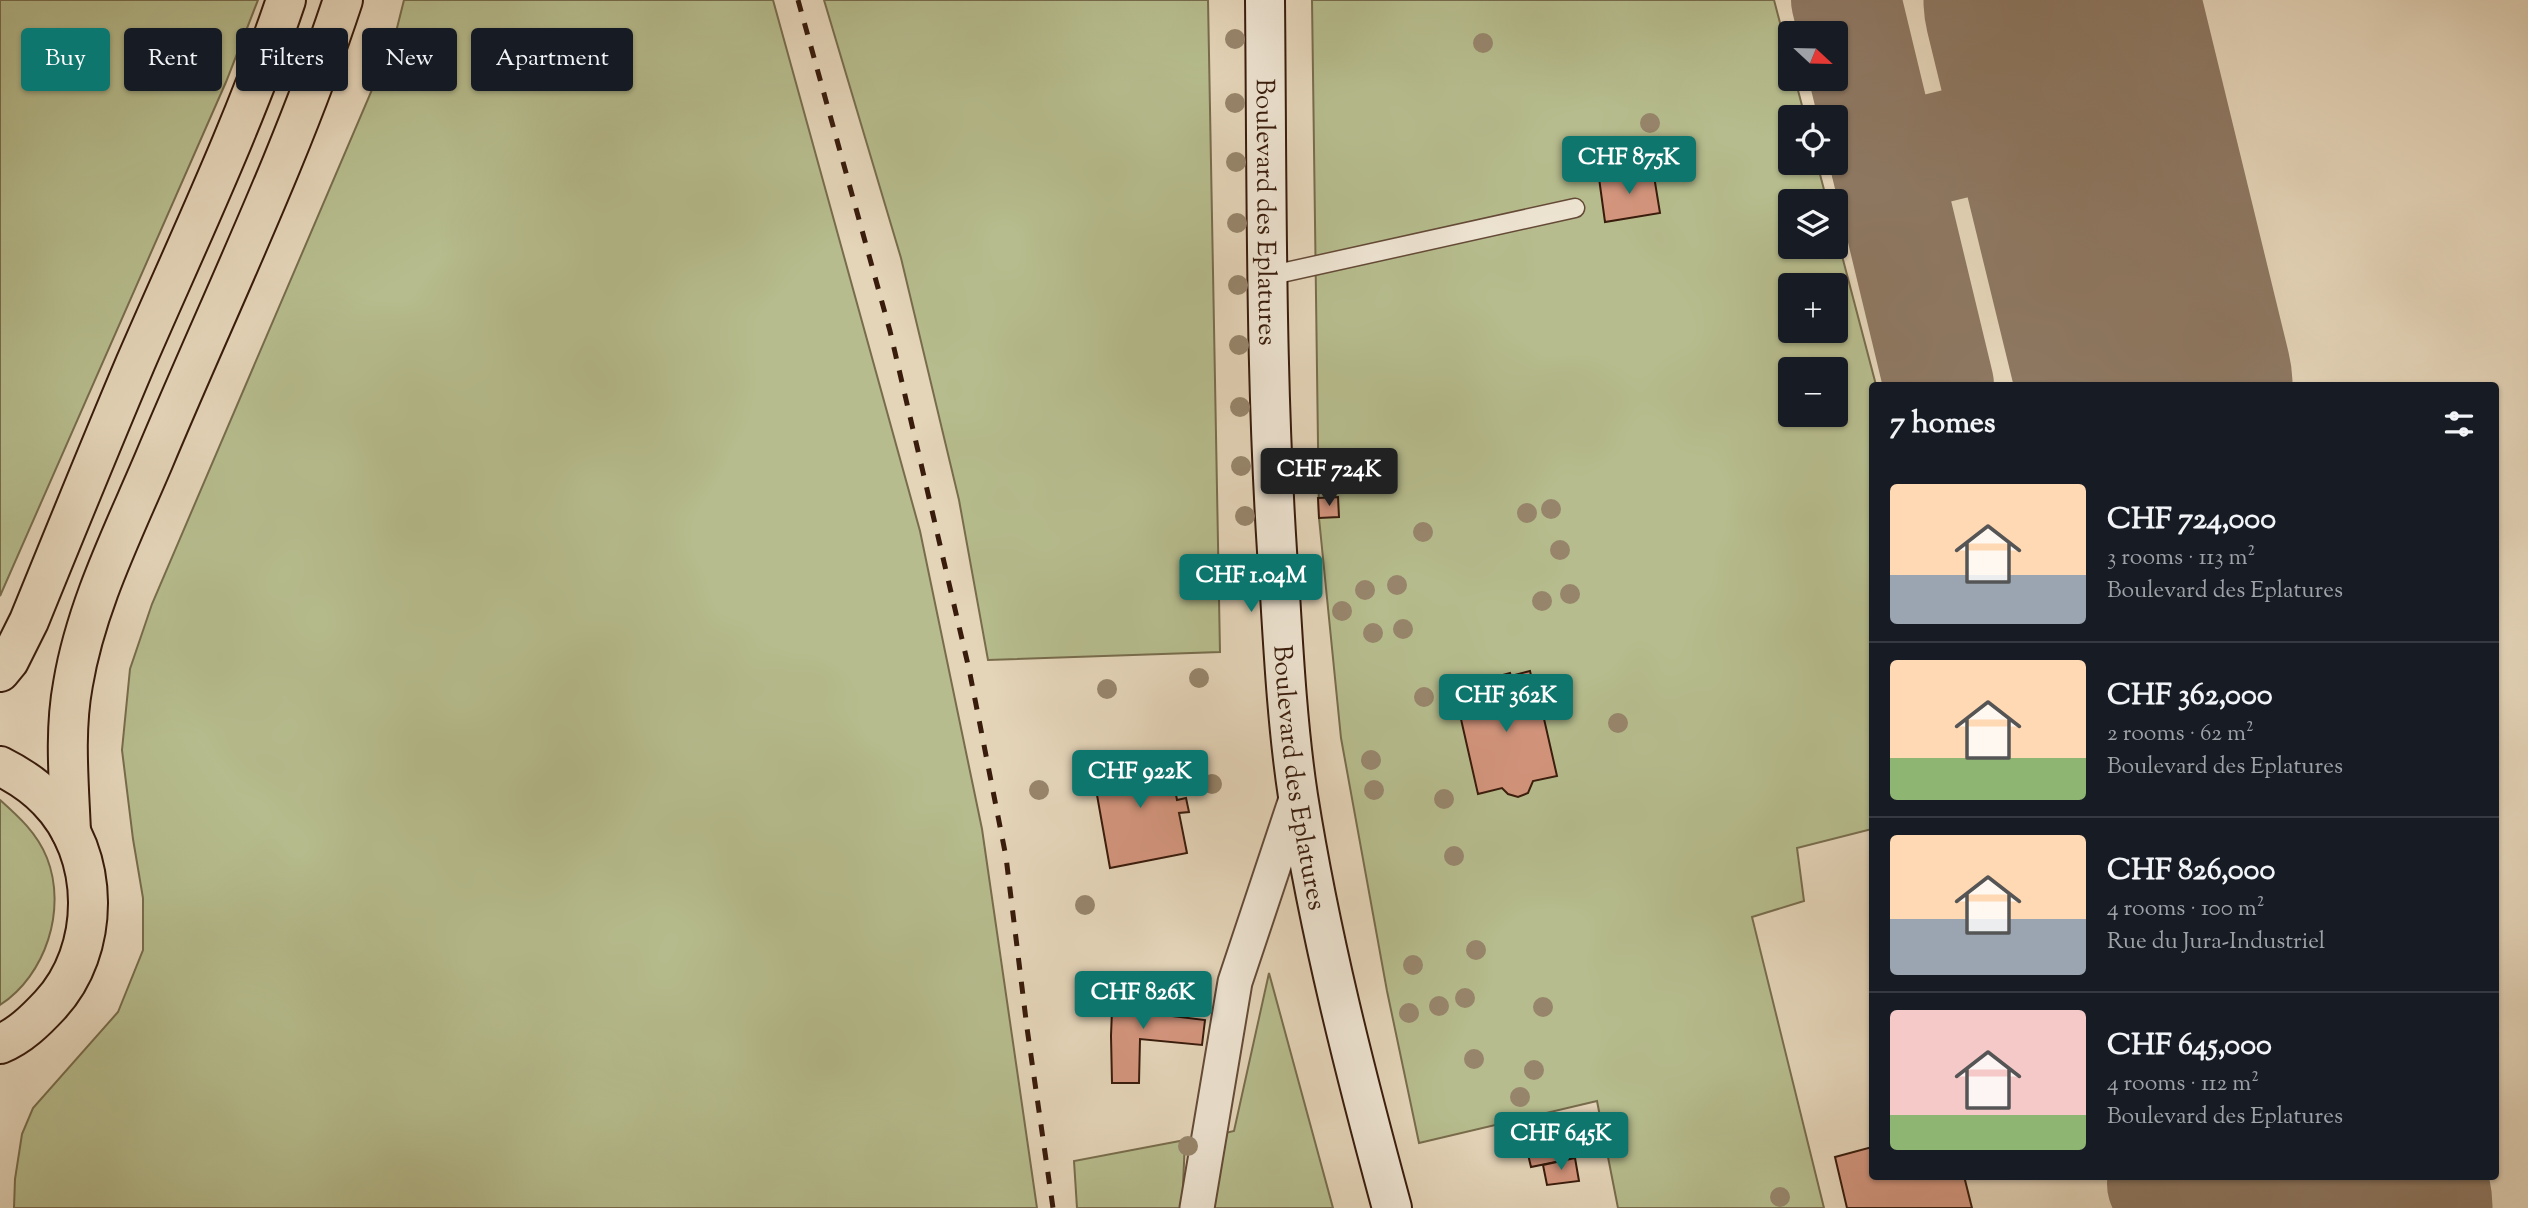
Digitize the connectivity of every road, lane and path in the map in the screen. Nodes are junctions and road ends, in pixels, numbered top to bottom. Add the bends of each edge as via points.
1 (286, 0) edge
2 (343, 0) edge
3 (1265, 0) edge
4 (1575, 208) dead end
5 (1268, 276) junction
6 (0, 672) edge
7 (0, 766) edge
8 (1298, 793) junction
9 (71, 832) junction
10 (2, 1048) edge
11 (1197, 1208) edge
12 (1392, 1208) edge

1 - 6 main road via 218,178 29,621
2 - 9 main road via 291,141 105,575 81,645 72,686 68,751
3 - 5 main road, Boulevard des Eplatures
4 - 5 lane
5 - 8 main road, Boulevard des Eplatures via 1275,529
7 - 9 main road via 49,801
8 - 11 street via 1235,982
8 - 12 main road, Boulevard des Eplatures via 1327,956
9 - 10 main road via 89,898 87,933 59,996

